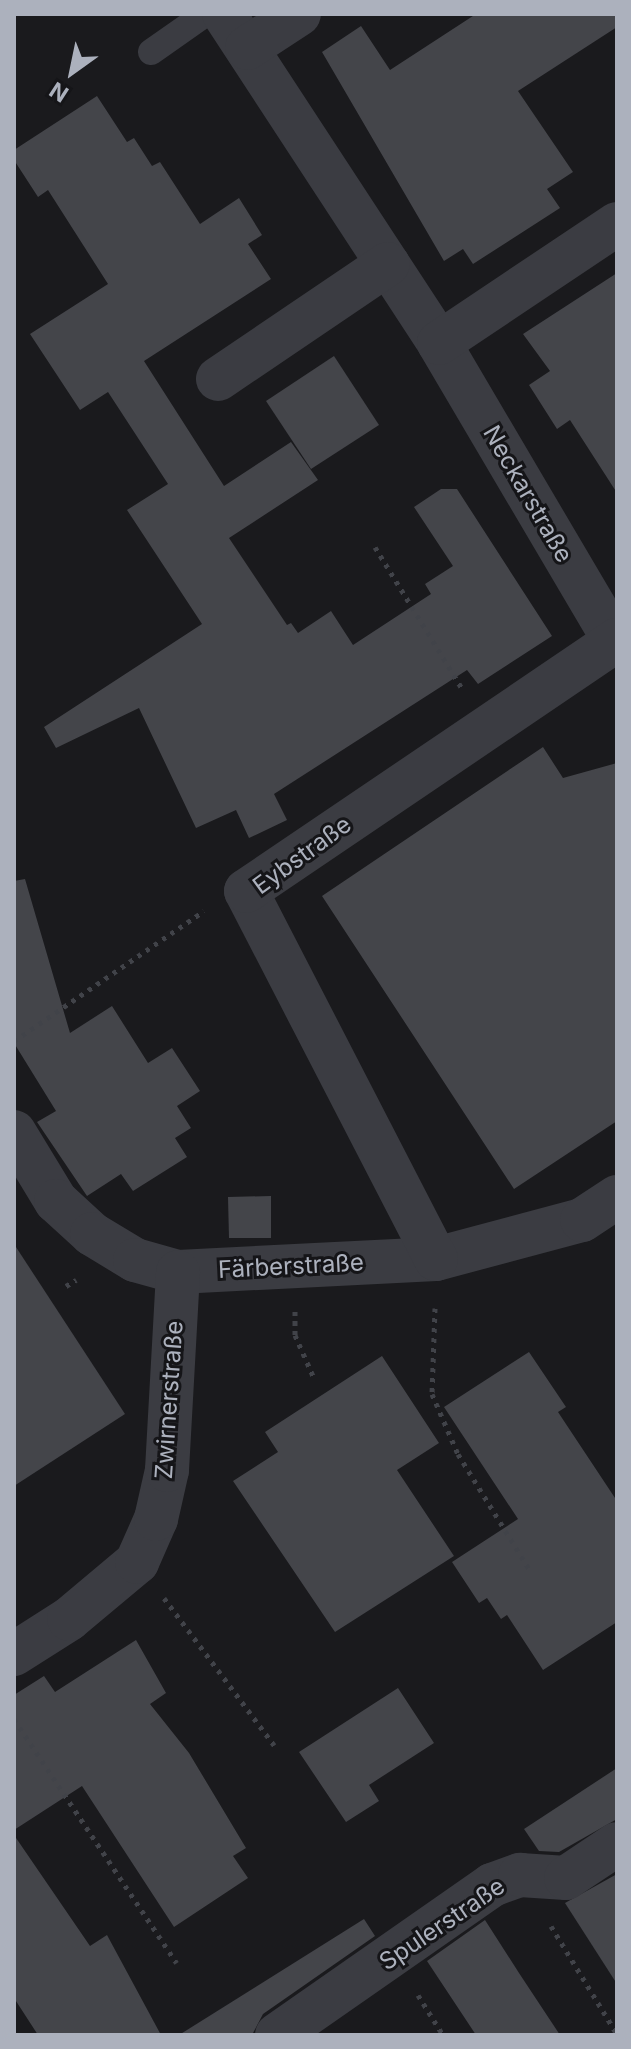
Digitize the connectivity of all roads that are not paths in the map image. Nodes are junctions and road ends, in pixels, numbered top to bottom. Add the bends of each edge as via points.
1 (205, 14) edge
2 (299, 14) edge
3 (236, 31) edge
4 (151, 52) dead end
5 (617, 224) edge
6 (388, 264) junction
7 (439, 343) junction
8 (218, 379) dead end
9 (616, 643) edge
10 (14, 1132) edge
11 (617, 1197) edge
12 (436, 1259) junction
13 (178, 1272) junction
14 (14, 1654) edge
15 (617, 1844) edge
16 (277, 2035) edge

1 - 4 lane
2 - 3 street, Neckarstraße
3 - 6 street, Neckarstraße
5 - 7 street
6 - 7 street, Neckarstraße
6 - 8 street
7 - 9 street, Neckarstraße
9 - 12 street, Eybstraße via 246,891
10 - 13 street, Färberstraße via 56,1201 92,1234 135,1260
11 - 12 street, Färberstraße via 582,1220
12 - 13 street, Färberstraße
13 - 14 street, Zwirnerstraße via 167,1470 156,1519 137,1562 69,1619
15 - 16 street, Spulerstraße via 566,1878 520,1875 492,1885

